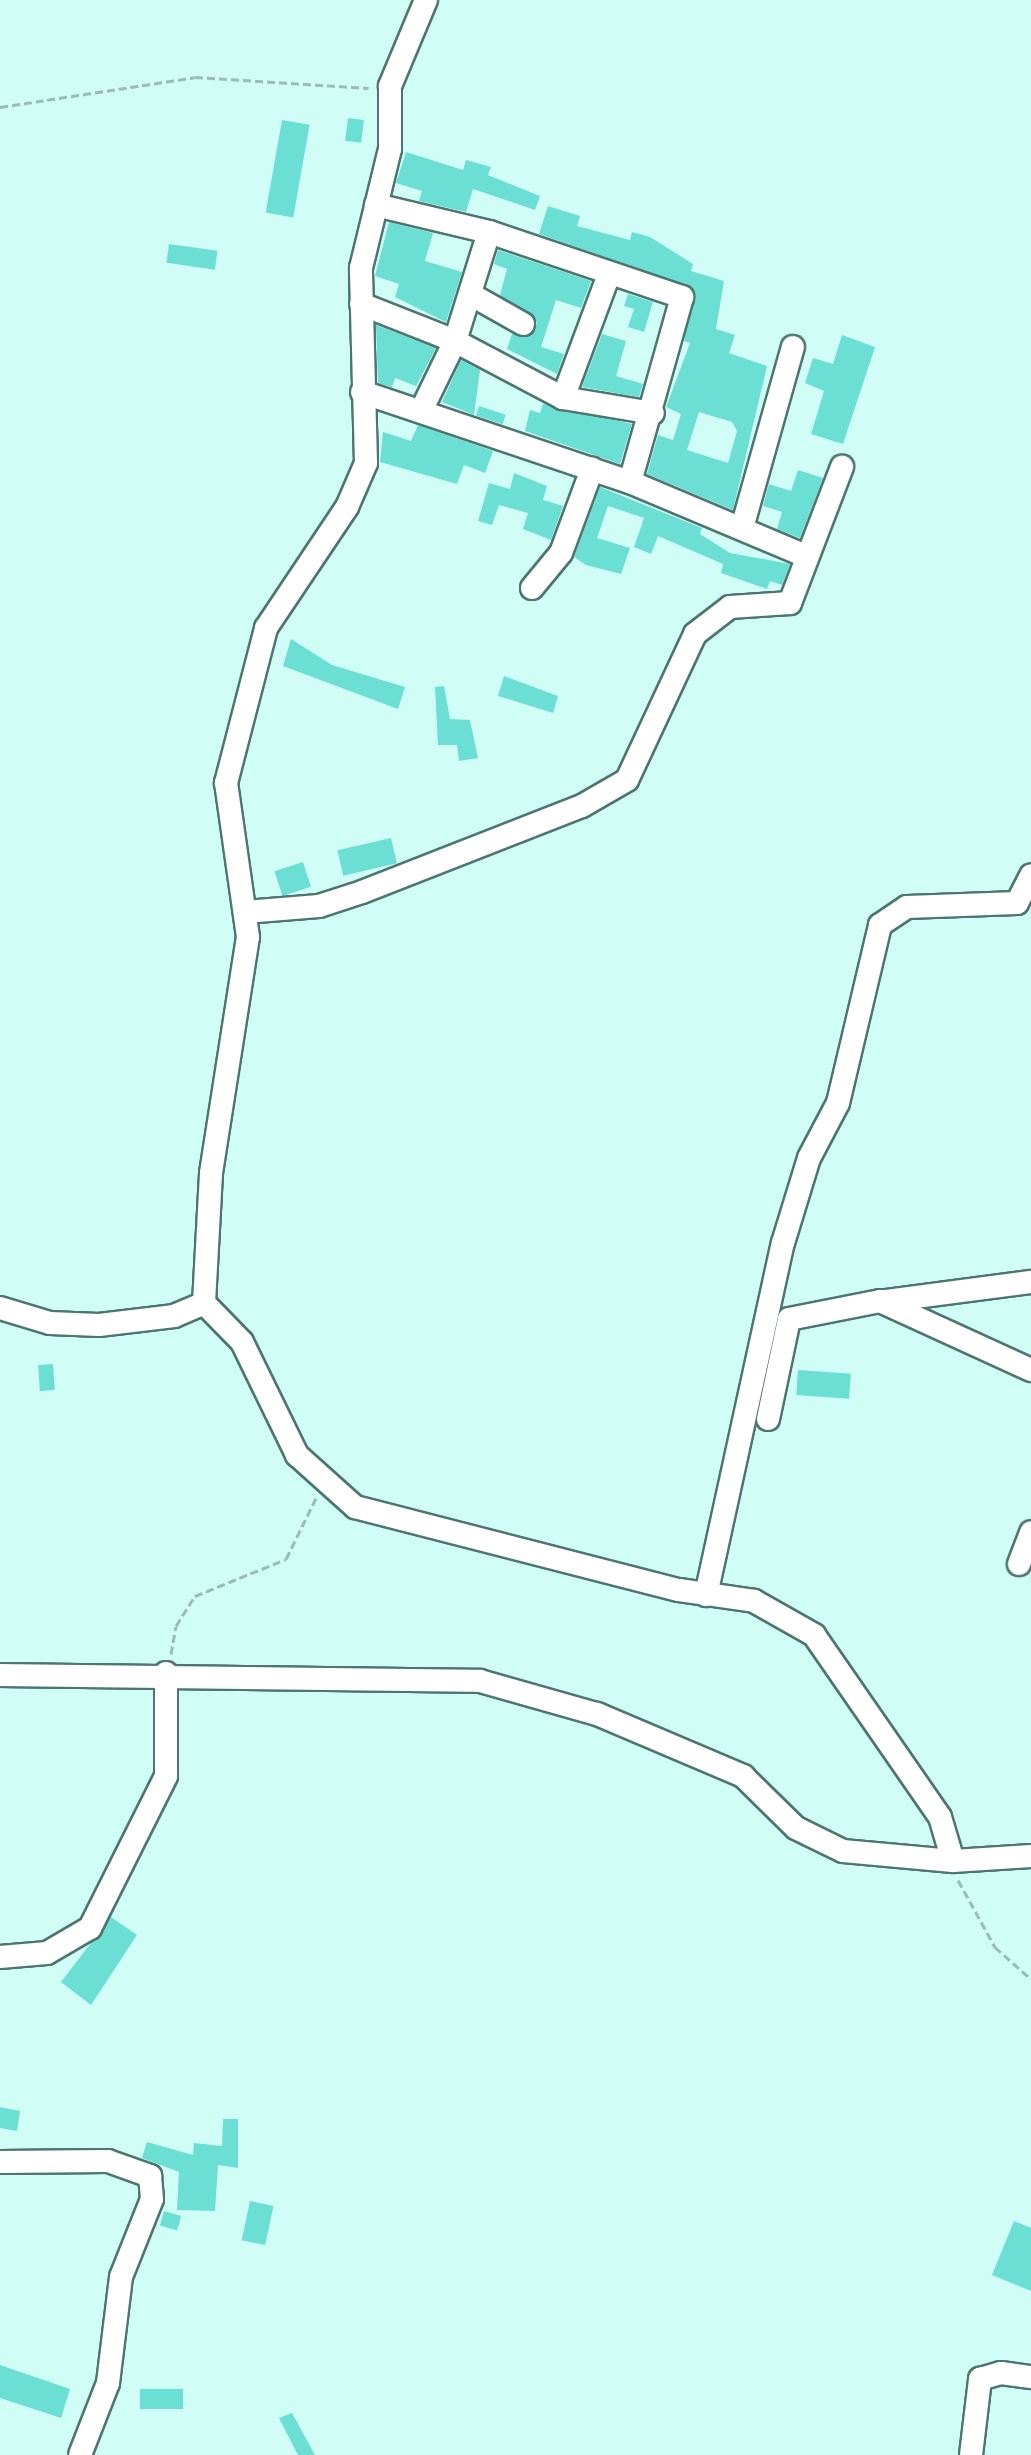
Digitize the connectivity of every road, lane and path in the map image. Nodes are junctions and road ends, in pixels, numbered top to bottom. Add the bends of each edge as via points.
1 (426, 0) edge
2 (390, 86) junction
3 (0, 107) edge
4 (376, 205) junction
5 (489, 232) junction
6 (608, 277) junction
7 (470, 294) junction
8 (361, 304) junction
9 (523, 324) dead end
10 (455, 341) junction
11 (793, 347) dead end
12 (362, 392) junction
13 (563, 398) junction
14 (422, 409) junction
15 (653, 413) junction
16 (842, 467) dead end
17 (592, 469) junction
18 (630, 482) junction
19 (742, 528) junction
20 (806, 556) junction
21 (532, 588) dead end
22 (1031, 875) edge
23 (245, 912) junction
24 (1031, 1282) edge
25 (880, 1301) junction
26 (204, 1303) junction
27 (0, 1308) edge
28 (1031, 1370) edge
29 (768, 1419) dead end
30 (325, 1486) junction
31 (1031, 1532) edge
32 (1019, 1564) dead end
33 (706, 1595) junction
34 (168, 1673) junction
35 (0, 1675) edge
36 (1031, 1856) edge
37 (953, 1861) junction
38 (0, 1957) edge
39 (1031, 1979) edge
40 (0, 2162) edge
41 (1031, 2377) edge
42 (80, 2455) edge
43 (971, 2455) edge

1 - 2 street
2 - 3 path via 316,89 195,77
2 - 4 street via 390,149
4 - 5 street
4 - 8 street
5 - 6 street
5 - 7 street
6 - 13 street
6 - 15 street via 682,297
7 - 9 street
7 - 10 street
8 - 10 street
8 - 12 street
10 - 13 street
10 - 14 street
11 - 19 street
12 - 14 street
12 - 23 street via 367,451 359,486 266,628 232,749 226,806
13 - 15 street
14 - 17 street
15 - 18 street
16 - 20 street
17 - 18 street
17 - 21 street via 561,553
18 - 19 street
19 - 20 street
20 - 23 street via 790,603 730,607 695,634 638,765 605,796 319,906
22 - 33 street via 1017,903 907,907 880,925 838,1103 809,1158 783,1243
23 - 26 street via 246,959 211,1173
24 - 25 street
25 - 28 street
25 - 29 street via 789,1319
26 - 27 street via 174,1316 99,1325 50,1323
26 - 30 street via 242,1342 285,1435
30 - 33 street via 407,1525
30 - 34 path via 286,1559 195,1596 176,1626
31 - 32 street
33 - 37 street via 754,1601 814,1635 940,1817
34 - 35 street
34 - 37 street via 480,1681 597,1714 743,1776 796,1828 843,1851
34 - 38 street via 166,1776 90,1928 47,1953
36 - 37 street
37 - 39 path via 976,1919
40 - 42 street via 108,2161 150,2176 152,2199 121,2277 108,2383
41 - 43 street via 1001,2373 980,2379

